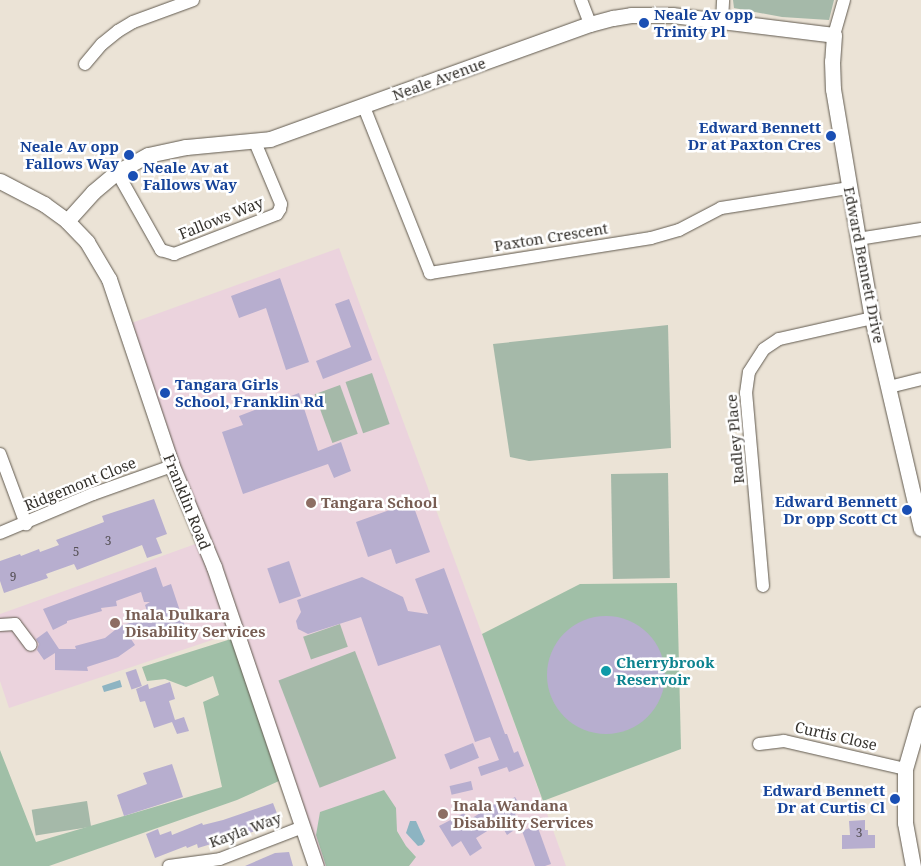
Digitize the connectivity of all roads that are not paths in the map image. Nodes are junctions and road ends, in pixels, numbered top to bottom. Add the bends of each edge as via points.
1 (193, 0) edge
2 (581, 0) edge
3 (723, 0) edge
4 (844, 0) edge
5 (722, 21) junction
6 (590, 24) junction
7 (834, 35) junction
8 (85, 64) dead end
9 (364, 106) junction
10 (256, 142) junction
11 (117, 172) junction
12 (0, 181) edge
13 (850, 188) junction
14 (67, 221) junction
15 (921, 228) edge
16 (858, 239) junction
17 (872, 318) junction
18 (921, 380) edge
19 (889, 387) junction
20 (0, 454) edge
21 (172, 466) junction
22 (26, 524) junction
23 (921, 528) edge
24 (0, 533) edge
25 (763, 586) dead end
26 (0, 625) edge
27 (31, 645) dead end
28 (921, 714) edge
29 (759, 744) dead end
30 (905, 769) junction
31 (303, 826) junction
32 (169, 866) edge
33 (316, 866) edge
34 (913, 866) edge

1 - 8 street via 133,22 102,44
2 - 6 street
3 - 5 street
4 - 7 street, Edward Bennett Drive
5 - 6 street, Neale Avenue via 650,14
5 - 7 street, Neale Avenue
6 - 9 street, Neale Avenue
7 - 13 street, Edward Bennett Drive via 833,89
9 - 10 street, Neale Avenue
9 - 13 street, Paxton Crescent via 430,273 651,238 679,230 721,208
10 - 11 street, Neale Avenue via 168,149 148,155
10 - 11 street, Fallows Way via 281,204 280,210 174,254 161,250
11 - 14 street, Neale Avenue via 93,192
12 - 14 street, Franklin Road via 44,204
13 - 16 street, Edward Bennett Drive
14 - 21 street, Franklin Road via 87,242 115,293
15 - 16 street
16 - 17 street, Edward Bennett Drive
17 - 19 street, Edward Bennett Drive
17 - 25 street, Radley Place via 779,339 764,349 749,372 746,393
18 - 19 street
19 - 23 street, Edward Bennett Drive
20 - 22 street
21 - 22 street, Ridgemont Close via 86,497
21 - 31 street, Franklin Road via 214,567
22 - 24 street, Ridgemont Close
26 - 27 street via 15,624
28 - 30 street
29 - 30 street, Curtis Close via 784,741
30 - 34 street via 905,823
31 - 32 street, Kayla Way via 220,859
31 - 33 street, Franklin Road

